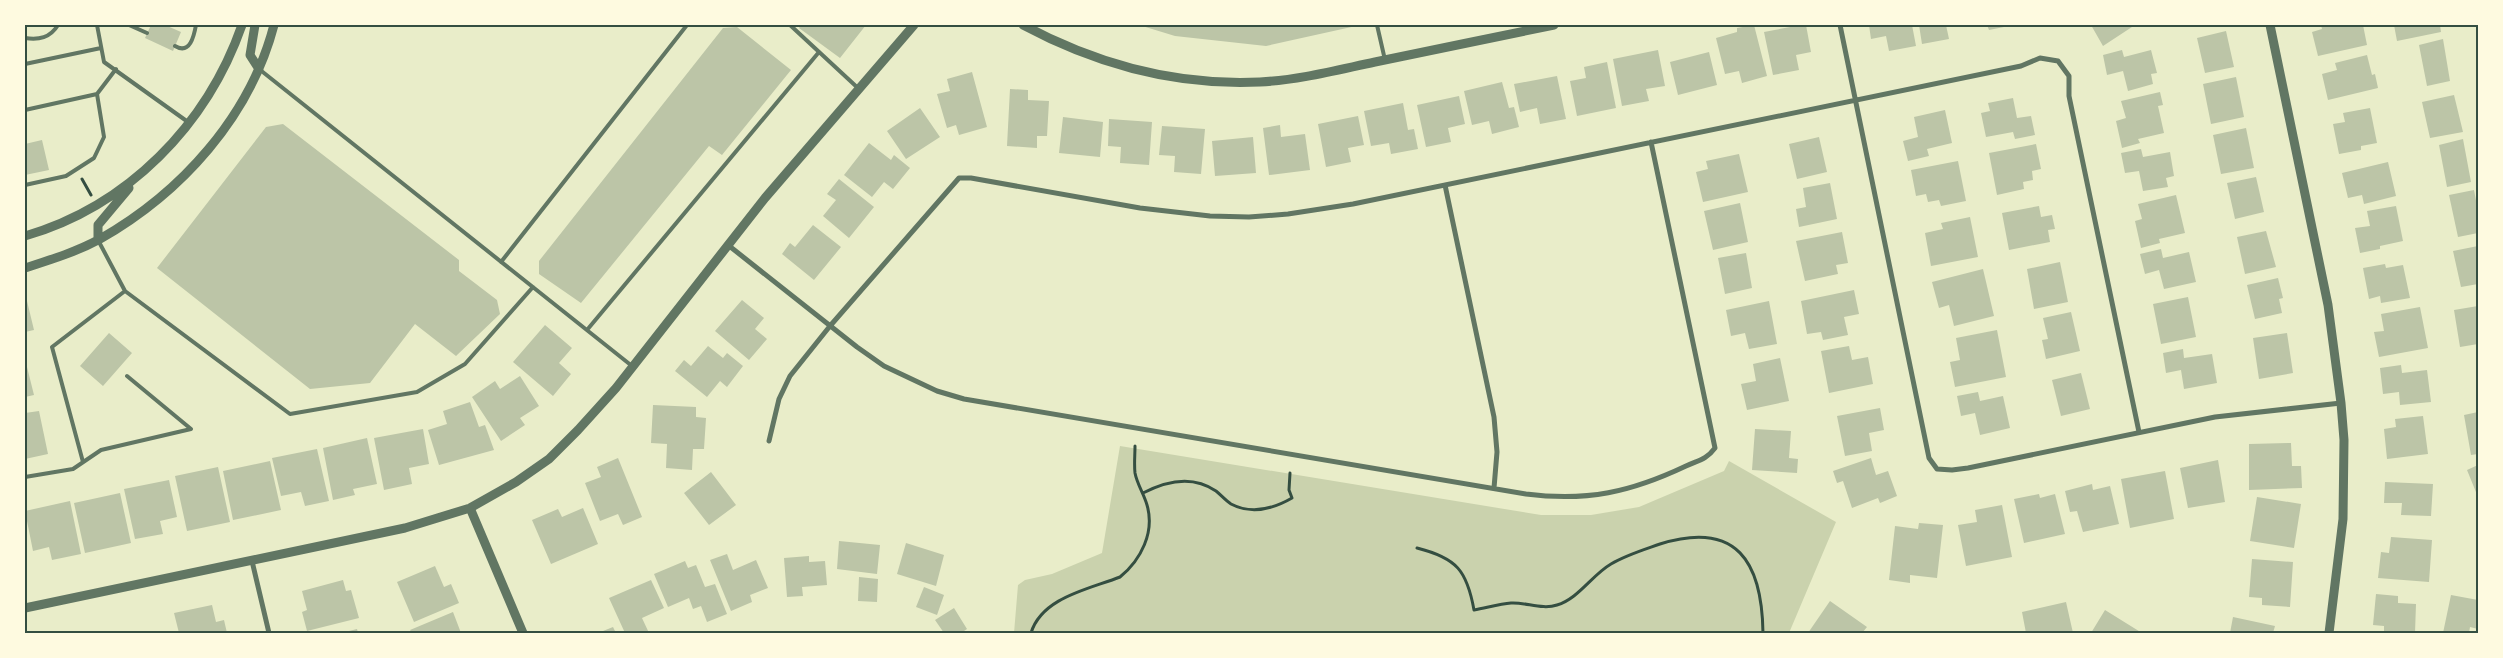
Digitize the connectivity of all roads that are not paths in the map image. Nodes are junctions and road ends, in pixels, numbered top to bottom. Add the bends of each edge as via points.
1 (58, 25) edge
2 (97, 25) edge
3 (129, 25) edge
4 (196, 25) edge
5 (242, 25) edge
6 (254, 25) edge
7 (274, 25) edge
8 (687, 25) edge
9 (790, 25) edge
10 (914, 25) edge
11 (1023, 25) edge
12 (1377, 25) edge
13 (1554, 25) edge
14 (1840, 25) edge
15 (2270, 25) edge
16 (147, 33) dead end
17 (25, 38) edge
18 (175, 46) dead end
19 (101, 48) junction
20 (819, 52) junction
21 (1385, 60) junction
22 (25, 64) edge
23 (116, 69) junction
24 (259, 69) junction
25 (859, 89) junction
26 (96, 94) junction
27 (1856, 100) junction
28 (25, 110) edge
29 (189, 124) junction
30 (1651, 142) junction
31 (138, 176) junction
32 (25, 185) edge
33 (1445, 185) junction
34 (25, 236) edge
35 (98, 240) junction
36 (728, 246) junction
37 (501, 262) junction
38 (25, 268) edge
39 (533, 287) junction
40 (125, 291) junction
41 (830, 326) junction
42 (587, 330) junction
43 (632, 366) junction
44 (127, 376) dead end
45 (2341, 403) junction
46 (2139, 432) junction
47 (769, 441) dead end
48 (83, 462) junction
49 (25, 477) edge
50 (1494, 488) junction
51 (470, 508) junction
52 (252, 561) junction
53 (25, 608) edge
54 (269, 633) edge
55 (523, 633) edge
56 (2329, 633) edge

1 - 17 lane via 45,37
2 - 19 lane
3 - 16 lane
4 - 18 lane via 192,42 186,48
5 - 29 street via 215,88
6 - 24 street via 250,55
7 - 24 street
8 - 37 lane
9 - 20 lane
10 - 25 street
11 - 21 street via 1100,60 1194,80 1259,82 1289,79
12 - 21 lane
13 - 21 street
14 - 27 street
15 - 45 street via 2328,305
19 - 22 lane
19 - 23 lane via 104,62
20 - 25 lane
20 - 42 lane
23 - 26 lane
23 - 29 lane
24 - 35 street via 240,105 186,175 130,220
24 - 37 lane
25 - 36 street via 774,186
26 - 28 lane
26 - 32 lane via 104,137 94,158 66,176
27 - 30 street
27 - 46 street via 1929,458 1937,469 1968,468
27 - 46 street via 2021,66 2040,58 2058,60 2069,76 2069,96
29 - 31 street
30 - 33 street
30 - 50 street via 1715,448 1708,458 1665,477 1594,496 1549,497
31 - 34 street via 97,205 49,229
31 - 35 street via 98,225
33 - 41 street via 1321,210 1249,217 1140,208 959,178
33 - 50 street via 1494,417 1498,452
35 - 38 street
35 - 40 lane
36 - 41 street
36 - 43 street
37 - 39 lane
39 - 40 lane via 464,364 417,392 290,414
39 - 42 lane
40 - 48 lane via 52,347
41 - 47 street via 790,376 779,399
41 - 50 street via 884,366 937,391 964,399
42 - 43 lane
43 - 51 street via 549,459
44 - 48 lane via 191,429 101,450
45 - 46 street via 2215,417
45 - 56 street via 2343,519
48 - 49 lane via 73,469
51 - 52 street via 405,528
51 - 55 street
52 - 53 street
52 - 54 street

